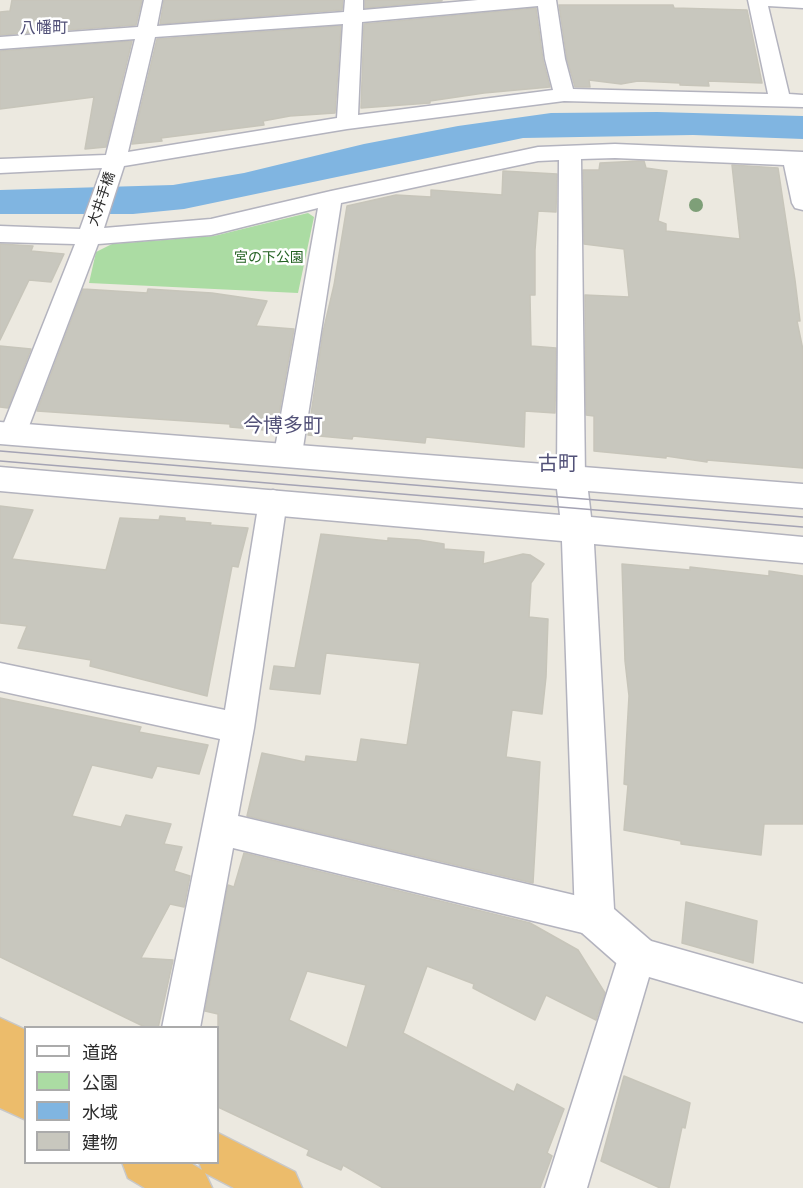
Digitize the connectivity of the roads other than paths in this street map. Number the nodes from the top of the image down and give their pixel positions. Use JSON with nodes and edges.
{"nodes":[{"id":1,"x":153,"y":0,"type":"edge"},
{"id":2,"x":540,"y":0,"type":"edge"},
{"id":3,"x":547,"y":0,"type":"edge"},
{"id":4,"x":757,"y":0,"type":"edge"},
{"id":5,"x":764,"y":0,"type":"edge"},
{"id":6,"x":803,"y":2,"type":"edge"},
{"id":7,"x":354,"y":8,"type":"edge"},
{"id":8,"x":147,"y":31,"type":"junction"},
{"id":9,"x":0,"y":43,"type":"edge"},
{"id":10,"x":564,"y":94,"type":"junction"},
{"id":11,"x":780,"y":100,"type":"junction"},
{"id":12,"x":803,"y":101,"type":"edge"},
{"id":13,"x":347,"y":123,"type":"junction"},
{"id":14,"x":570,"y":154,"type":"junction"},
{"id":15,"x":798,"y":158,"type":"edge"},
{"id":16,"x":115,"y":161,"type":"junction"},
{"id":17,"x":0,"y":166,"type":"edge"},
{"id":18,"x":331,"y":198,"type":"junction"},
{"id":19,"x":803,"y":203,"type":"edge"},
{"id":20,"x":0,"y":234,"type":"edge"},
{"id":21,"x":89,"y":237,"type":"junction"},
{"id":22,"x":4,"y":441,"type":"edge"},
{"id":23,"x":288,"y":454,"type":"junction"},
{"id":24,"x":571,"y":478,"type":"junction"},
{"id":25,"x":0,"y":479,"type":"edge"},
{"id":26,"x":803,"y":496,"type":"edge"},
{"id":27,"x":273,"y":501,"type":"junction"},
{"id":28,"x":577,"y":529,"type":"junction"},
{"id":29,"x":803,"y":550,"type":"edge"},
{"id":30,"x":0,"y":677,"type":"edge"},
{"id":31,"x":238,"y":728,"type":"junction"},
{"id":32,"x":219,"y":828,"type":"junction"},
{"id":33,"x":595,"y":918,"type":"junction"},
{"id":34,"x":637,"y":955,"type":"junction"},
{"id":35,"x":803,"y":1003,"type":"edge"},
{"id":36,"x":182,"y":1026,"type":"edge"},
{"id":37,"x":0,"y":1039,"type":"edge"},
{"id":38,"x":24,"y":1052,"type":"edge"},
{"id":39,"x":0,"y":1084,"type":"edge"},
{"id":40,"x":24,"y":1097,"type":"edge"},
{"id":41,"x":219,"y":1156,"type":"edge"},
{"id":42,"x":147,"y":1164,"type":"edge"},
{"id":43,"x":189,"y":1188,"type":"edge"},
{"id":44,"x":279,"y":1188,"type":"edge"},
{"id":45,"x":566,"y":1188,"type":"edge"}],
"edges":[{"from":1,"to":8,"type":"street","name":"大井手橋"},
{"from":2,"to":7,"type":"street"},
{"from":3,"to":10,"type":"street"},
{"from":4,"to":11,"type":"street"},
{"from":5,"to":6,"type":"street"},
{"from":7,"to":8,"type":"street"},
{"from":7,"to":13,"type":"street"},
{"from":8,"to":9,"type":"street"},
{"from":8,"to":16,"type":"street","name":"大井手橋"},
{"from":10,"to":11,"type":"street"},
{"from":10,"to":13,"type":"street"},
{"from":11,"to":12,"type":"street"},
{"from":13,"to":16,"type":"street"},
{"from":14,"to":15,"type":"street"},
{"from":14,"to":18,"type":"street"},
{"from":14,"to":24,"type":"street"},
{"from":15,"to":19,"type":"street"},
{"from":16,"to":17,"type":"street"},
{"from":16,"to":21,"type":"street","name":"大井手橋"},
{"from":18,"to":21,"type":"street"},
{"from":18,"to":23,"type":"street"},
{"from":20,"to":21,"type":"street"},
{"from":21,"to":22,"type":"street","name":"大井手橋"},
{"from":22,"to":23,"type":"street"},
{"from":23,"to":24,"type":"street"},
{"from":23,"to":27,"type":"street"},
{"from":24,"to":26,"type":"street"},
{"from":24,"to":28,"type":"street"},
{"from":25,"to":27,"type":"street"},
{"from":27,"to":28,"type":"street"},
{"from":27,"to":31,"type":"street"},
{"from":28,"to":29,"type":"street"},
{"from":28,"to":33,"type":"street"},
{"from":30,"to":31,"type":"street"},
{"from":31,"to":32,"type":"street"},
{"from":32,"to":33,"type":"street"},
{"from":32,"to":36,"type":"street"},
{"from":33,"to":34,"type":"street"},
{"from":34,"to":35,"type":"street"},
{"from":34,"to":45,"type":"street"},
{"from":37,"to":38,"type":"highway"},
{"from":39,"to":40,"type":"highway"},
{"from":41,"to":44,"type":"highway"},
{"from":42,"to":43,"type":"highway"}]}
